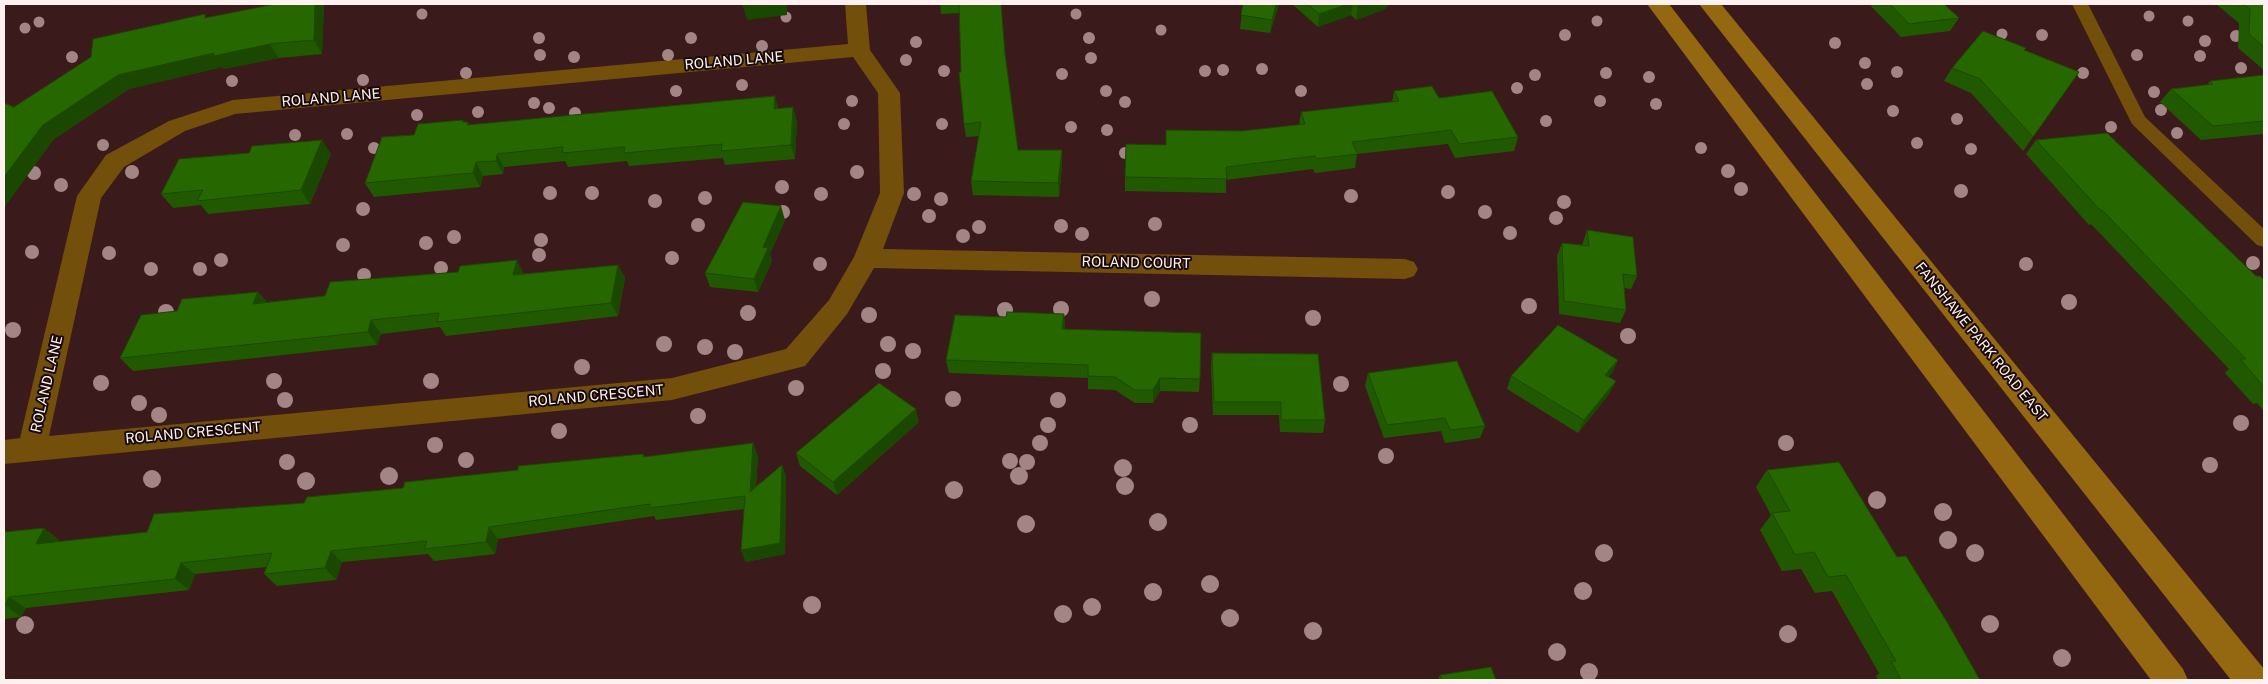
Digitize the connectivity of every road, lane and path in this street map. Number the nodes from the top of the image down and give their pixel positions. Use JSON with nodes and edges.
{"nodes":[{"id":1,"x":855,"y":4,"type":"edge"},
{"id":2,"x":1658,"y":4,"type":"edge"},
{"id":3,"x":1710,"y":4,"type":"edge"},
{"id":4,"x":2080,"y":4,"type":"edge"},
{"id":5,"x":859,"y":50,"type":"junction"},
{"id":6,"x":2264,"y":240,"type":"edge"},
{"id":7,"x":867,"y":258,"type":"junction"},
{"id":8,"x":1405,"y":268,"type":"dead end"},
{"id":9,"x":32,"y":448,"type":"junction"},
{"id":10,"x":4,"y":452,"type":"edge"},
{"id":11,"x":2170,"y":680,"type":"edge"},
{"id":12,"x":2252,"y":680,"type":"edge"}],
"edges":[{"from":1,"to":5,"type":"street","name":"ROLAND CRESCENT"},
{"from":2,"to":11,"type":"main road"},
{"from":3,"to":12,"type":"main road","name":"FANSHAWE PARK ROAD EAST"},
{"from":4,"to":6,"type":"lane"},
{"from":5,"to":7,"type":"street","name":"ROLAND CRESCENT"},
{"from":5,"to":9,"type":"street","name":"ROLAND LANE"},
{"from":7,"to":8,"type":"street","name":"ROLAND COURT"},
{"from":7,"to":9,"type":"street","name":"ROLAND CRESCENT"},
{"from":9,"to":10,"type":"street","name":"ROLAND CRESCENT"}]}
